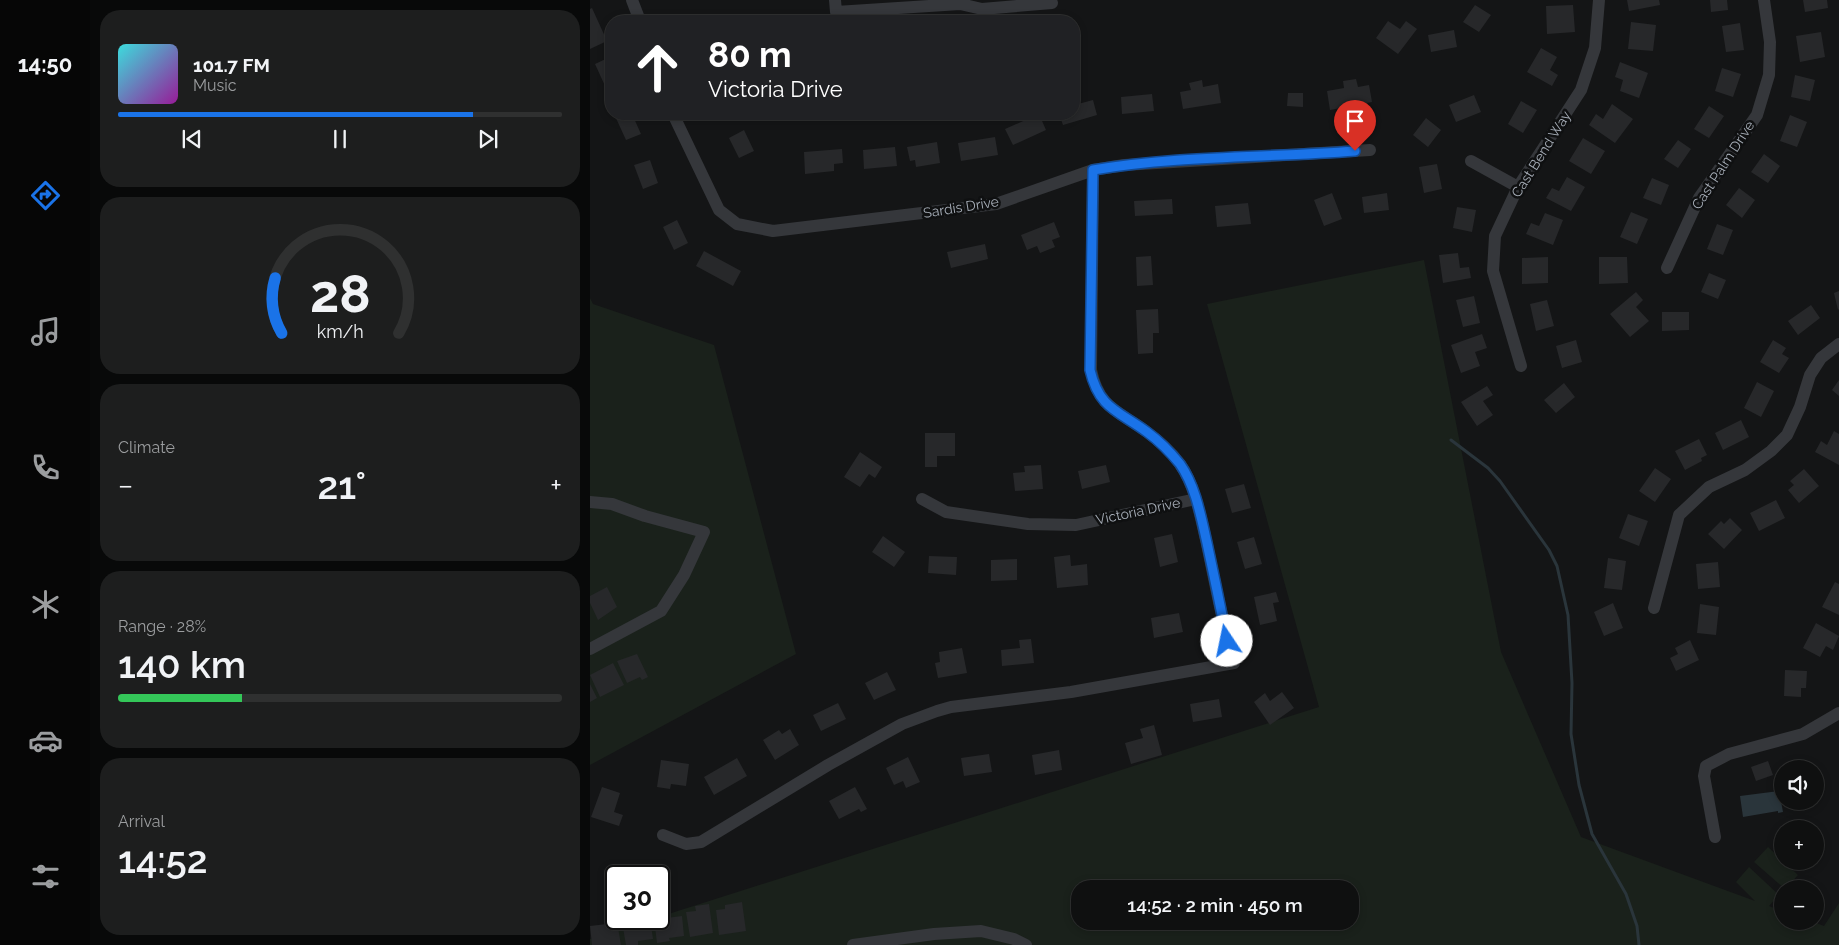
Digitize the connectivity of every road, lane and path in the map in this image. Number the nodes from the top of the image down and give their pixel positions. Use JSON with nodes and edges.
{"nodes":[{"id":1,"x":632,"y":0,"type":"edge"},
{"id":2,"x":835,"y":0,"type":"edge"},
{"id":3,"x":1599,"y":0,"type":"edge"},
{"id":4,"x":1764,"y":0,"type":"edge"},
{"id":5,"x":959,"y":2,"type":"edge"},
{"id":6,"x":1052,"y":3,"type":"dead end"},
{"id":7,"x":638,"y":15,"type":"edge"},
{"id":8,"x":677,"y":120,"type":"edge"},
{"id":9,"x":1370,"y":150,"type":"dead end"},
{"id":10,"x":1471,"y":161,"type":"dead end"},
{"id":11,"x":1093,"y":170,"type":"junction"},
{"id":12,"x":1518,"y":187,"type":"junction"},
{"id":13,"x":1667,"y":268,"type":"dead end"},
{"id":14,"x":1839,"y":344,"type":"edge"},
{"id":15,"x":1521,"y":366,"type":"dead end"},
{"id":16,"x":922,"y":499,"type":"dead end"},
{"id":17,"x":1196,"y":499,"type":"junction"},
{"id":18,"x":590,"y":502,"type":"edge"},
{"id":19,"x":1654,"y":608,"type":"dead end"},
{"id":20,"x":590,"y":648,"type":"edge"},
{"id":21,"x":1839,"y":713,"type":"edge"},
{"id":22,"x":663,"y":835,"type":"dead end"},
{"id":23,"x":1715,"y":837,"type":"dead end"},
{"id":24,"x":853,"y":945,"type":"edge"},
{"id":25,"x":1026,"y":945,"type":"edge"}],
"edges":[{"from":1,"to":7,"type":"street"},
{"from":2,"to":5,"type":"street"},
{"from":3,"to":12,"type":"street","name":"Cast Bend Way"},
{"from":4,"to":13,"type":"street","name":"Cast Palm Drive"},
{"from":5,"to":6,"type":"street"},
{"from":8,"to":11,"type":"street","name":"Sardis Drive"},
{"from":9,"to":11,"type":"street","name":"Sardis Drive"},
{"from":10,"to":12,"type":"street"},
{"from":11,"to":17,"type":"street","name":"Victoria Drive"},
{"from":12,"to":15,"type":"street","name":"Cast Bend Way"},
{"from":14,"to":19,"type":"street"},
{"from":16,"to":17,"type":"street","name":"Victoria Drive"},
{"from":17,"to":22,"type":"street"},
{"from":18,"to":20,"type":"street"},
{"from":21,"to":23,"type":"street"},
{"from":24,"to":25,"type":"street"}]}
